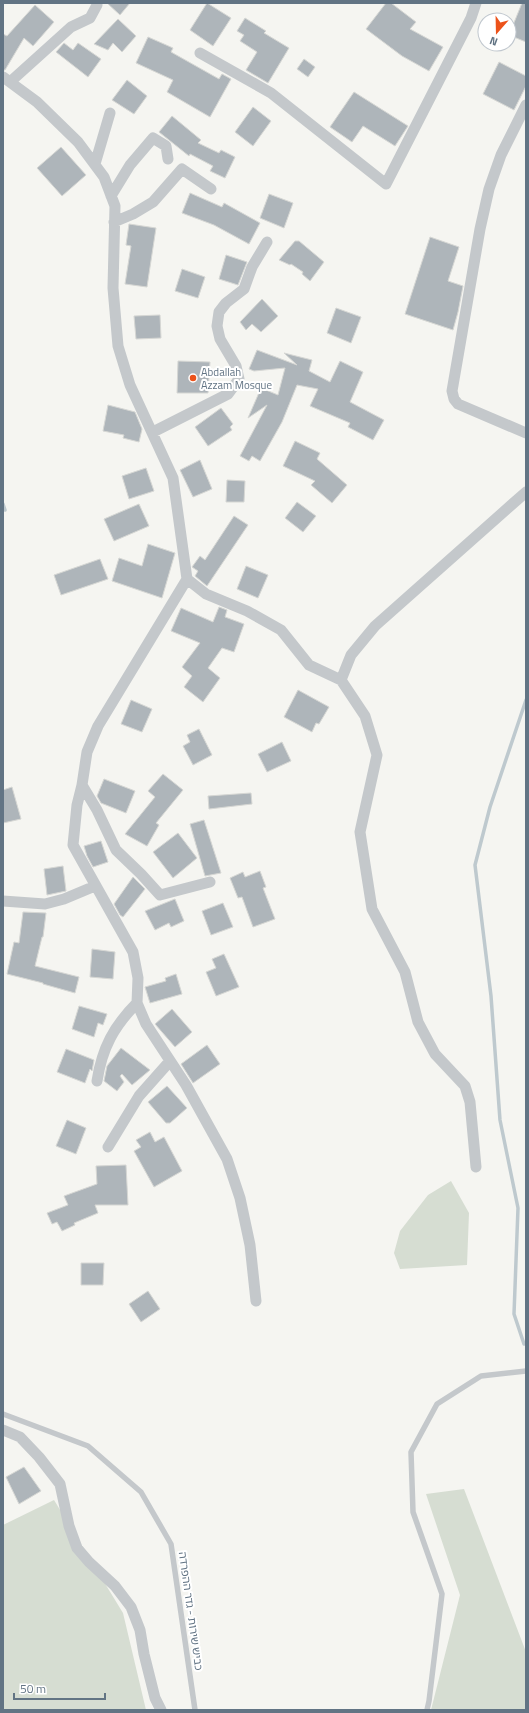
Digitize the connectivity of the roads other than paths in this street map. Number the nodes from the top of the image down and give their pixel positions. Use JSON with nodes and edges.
{"nodes":[{"id":1,"x":476,"y":3,"type":"edge"},
{"id":2,"x":97,"y":5,"type":"dead end"},
{"id":3,"x":200,"y":53,"type":"dead end"},
{"id":4,"x":6,"y":79,"type":"edge"},
{"id":5,"x":526,"y":105,"type":"edge"},
{"id":6,"x":110,"y":113,"type":"dead end"},
{"id":7,"x":168,"y":160,"type":"dead end"},
{"id":8,"x":95,"y":164,"type":"junction"},
{"id":9,"x":211,"y":189,"type":"dead end"},
{"id":10,"x":111,"y":196,"type":"junction"},
{"id":11,"x":114,"y":222,"type":"junction"},
{"id":12,"x":267,"y":242,"type":"dead end"},
{"id":13,"x":153,"y":432,"type":"junction"},
{"id":14,"x":526,"y":433,"type":"edge"},
{"id":15,"x":526,"y":492,"type":"edge"},
{"id":16,"x":187,"y":580,"type":"junction"},
{"id":17,"x":341,"y":680,"type":"junction"},
{"id":18,"x":82,"y":785,"type":"junction"},
{"id":19,"x":210,"y":882,"type":"dead end"},
{"id":20,"x":95,"y":886,"type":"junction"},
{"id":21,"x":3,"y":901,"type":"edge"},
{"id":22,"x":138,"y":1003,"type":"junction"},
{"id":23,"x":170,"y":1061,"type":"junction"},
{"id":24,"x":97,"y":1081,"type":"dead end"},
{"id":25,"x":108,"y":1147,"type":"dead end"},
{"id":26,"x":476,"y":1167,"type":"dead end"},
{"id":27,"x":256,"y":1301,"type":"dead end"},
{"id":28,"x":526,"y":1371,"type":"edge"},
{"id":29,"x":3,"y":1414,"type":"edge"},
{"id":30,"x":3,"y":1430,"type":"edge"},
{"id":31,"x":161,"y":1710,"type":"edge"},
{"id":32,"x":195,"y":1710,"type":"edge"},
{"id":33,"x":427,"y":1710,"type":"edge"}],
"edges":[{"from":1,"to":3,"type":"street"},
{"from":2,"to":4,"type":"street"},
{"from":4,"to":8,"type":"street"},
{"from":5,"to":14,"type":"street"},
{"from":6,"to":8,"type":"street"},
{"from":7,"to":10,"type":"street"},
{"from":8,"to":10,"type":"street"},
{"from":9,"to":11,"type":"street"},
{"from":10,"to":11,"type":"street"},
{"from":11,"to":13,"type":"street"},
{"from":12,"to":13,"type":"street"},
{"from":13,"to":16,"type":"street"},
{"from":15,"to":17,"type":"street"},
{"from":16,"to":17,"type":"street"},
{"from":16,"to":18,"type":"street"},
{"from":17,"to":26,"type":"street"},
{"from":18,"to":19,"type":"street"},
{"from":18,"to":20,"type":"street"},
{"from":20,"to":21,"type":"street"},
{"from":20,"to":22,"type":"street"},
{"from":22,"to":23,"type":"street"},
{"from":22,"to":24,"type":"street"},
{"from":23,"to":25,"type":"street"},
{"from":23,"to":27,"type":"street"},
{"from":28,"to":33,"type":"lane"},
{"from":29,"to":32,"type":"lane","name":"כביש שירות - גדר ההפרדה"},
{"from":30,"to":31,"type":"street"}]}
